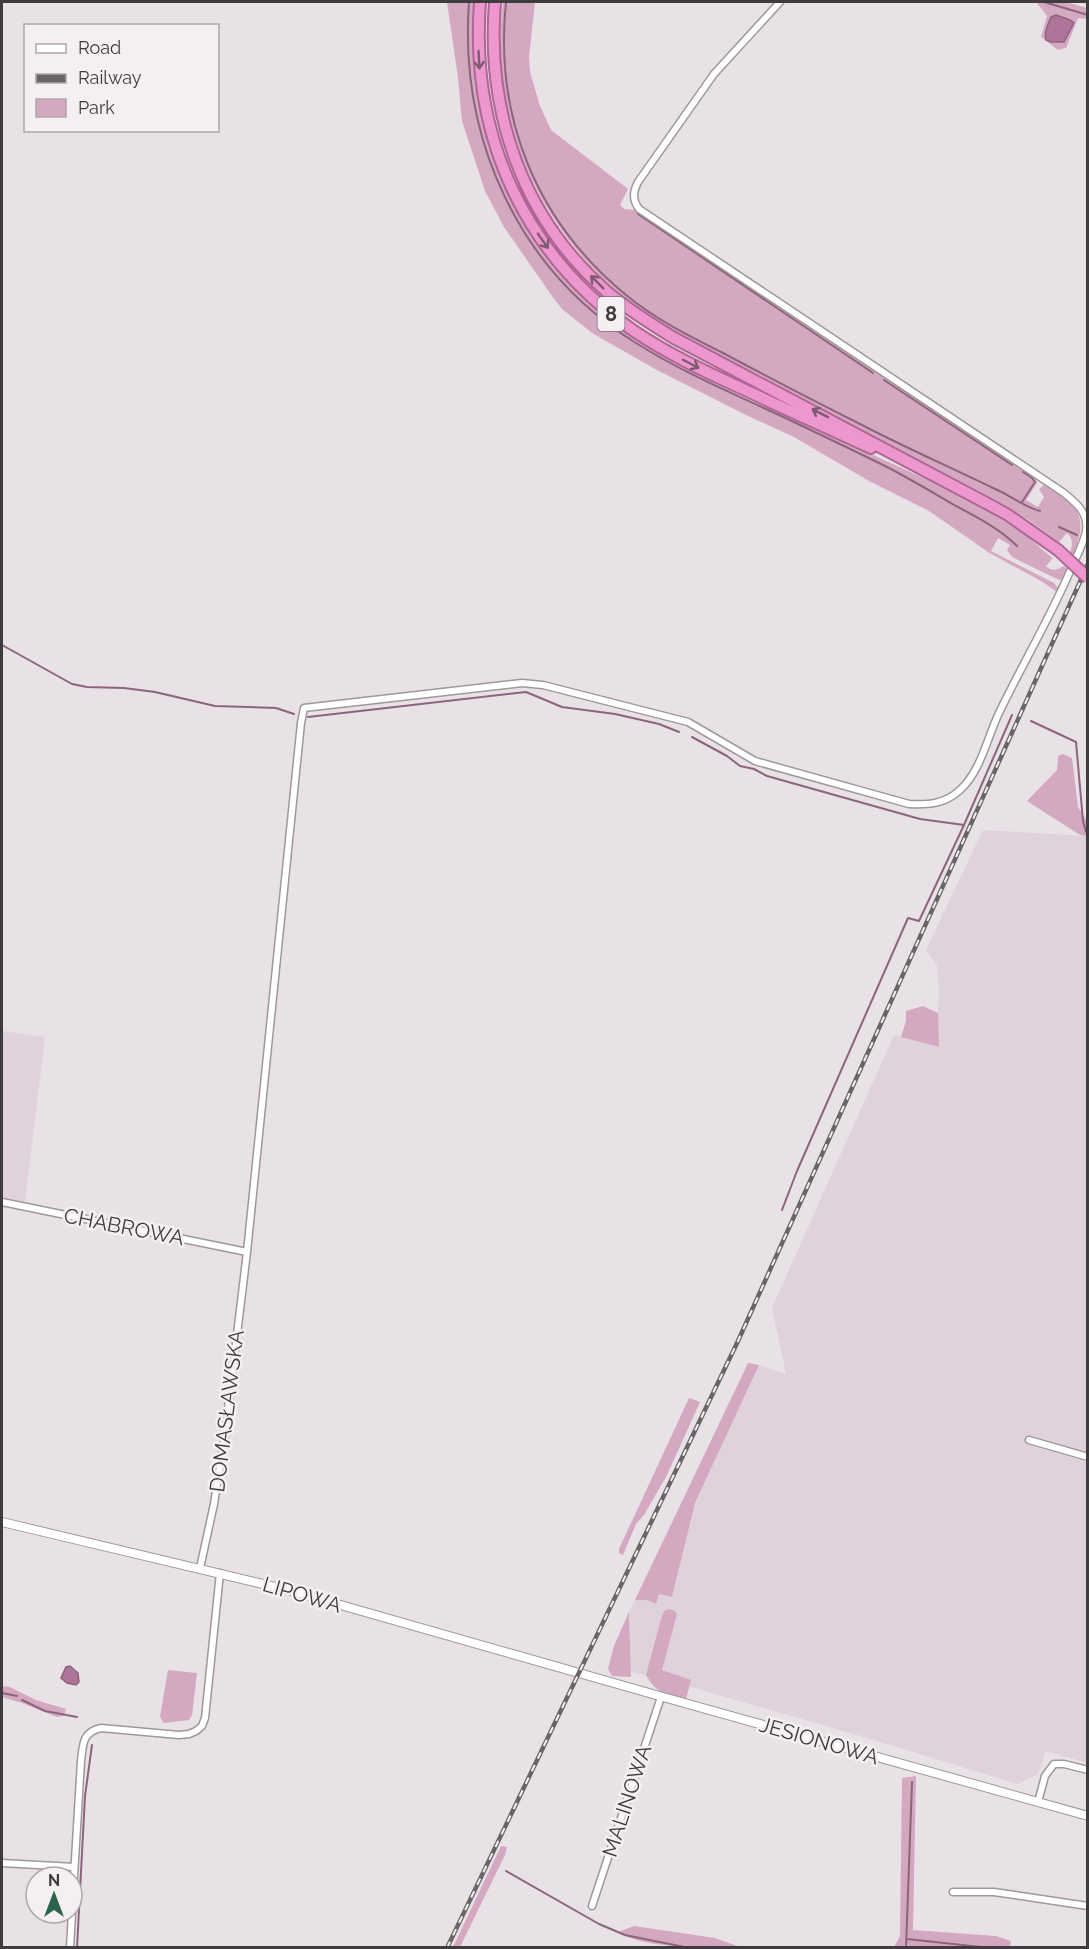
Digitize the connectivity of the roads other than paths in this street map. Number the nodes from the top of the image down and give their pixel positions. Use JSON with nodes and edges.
{"nodes":[{"id":1,"x":480,"y":2,"type":"edge"},
{"id":2,"x":495,"y":2,"type":"edge"},
{"id":3,"x":780,"y":2,"type":"edge"},
{"id":4,"x":926,"y":472,"type":"junction"},
{"id":5,"x":1088,"y":578,"type":"edge"},
{"id":6,"x":2,"y":1202,"type":"edge"},
{"id":7,"x":247,"y":1252,"type":"junction"},
{"id":8,"x":1029,"y":1440,"type":"dead end"},
{"id":9,"x":1088,"y":1457,"type":"edge"},
{"id":10,"x":2,"y":1522,"type":"edge"},
{"id":11,"x":200,"y":1569,"type":"junction"},
{"id":12,"x":220,"y":1573,"type":"junction"},
{"id":13,"x":600,"y":1680,"type":"joint"},
{"id":14,"x":661,"y":1697,"type":"junction"},
{"id":15,"x":1088,"y":1770,"type":"edge"},
{"id":16,"x":1038,"y":1802,"type":"junction"},
{"id":17,"x":1088,"y":1815,"type":"edge"},
{"id":18,"x":2,"y":1863,"type":"edge"},
{"id":19,"x":38,"y":1865,"type":"edge"},
{"id":20,"x":74,"y":1865,"type":"edge"},
{"id":21,"x":953,"y":1892,"type":"dead end"},
{"id":22,"x":592,"y":1906,"type":"dead end"},
{"id":23,"x":1088,"y":1906,"type":"edge"},
{"id":24,"x":71,"y":1925,"type":"edge"},
{"id":25,"x":70,"y":1947,"type":"edge"}],
"edges":[{"from":1,"to":4,"type":"highway","number":"8","one_way":true},
{"from":4,"to":2,"type":"highway","number":"8","one_way":true},
{"from":3,"to":7,"type":"street","name":"DOMASŁAWSKA"},
{"from":4,"to":5,"type":"highway","number":"8","bridge":true},
{"from":6,"to":7,"type":"street","name":"CHABROWA"},
{"from":7,"to":11,"type":"street","name":"DOMASŁAWSKA"},
{"from":8,"to":9,"type":"street"},
{"from":10,"to":11,"type":"street","name":"LIPOWA"},
{"from":11,"to":12,"type":"street","name":"LIPOWA"},
{"from":12,"to":13,"type":"street","name":"LIPOWA"},
{"from":12,"to":20,"type":"street"},
{"from":13,"to":14,"type":"street","name":"JESIONOWA"},
{"from":14,"to":16,"type":"street","name":"JESIONOWA"},
{"from":14,"to":22,"type":"street","name":"MALINOWA"},
{"from":15,"to":16,"type":"street"},
{"from":16,"to":17,"type":"street","name":"JESIONOWA"},
{"from":18,"to":19,"type":"street"},
{"from":21,"to":23,"type":"street"},
{"from":24,"to":25,"type":"street"}]}
